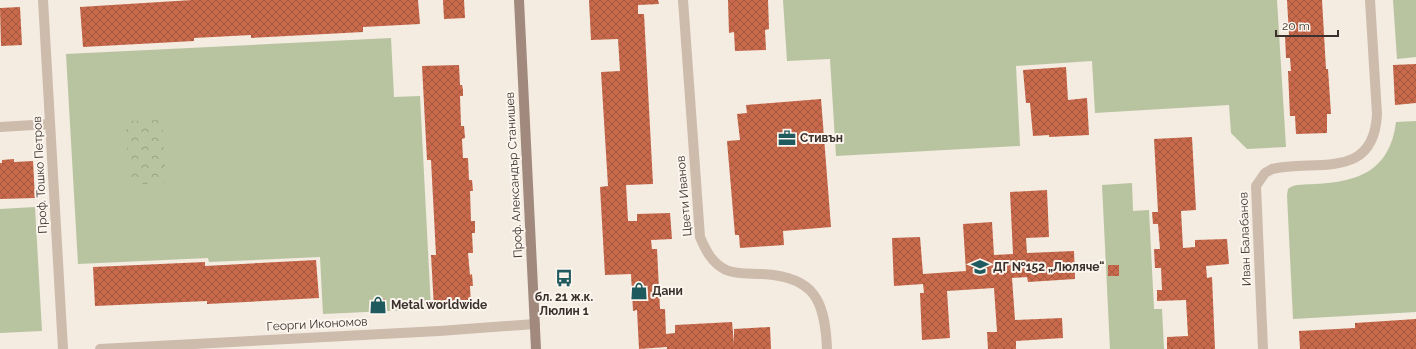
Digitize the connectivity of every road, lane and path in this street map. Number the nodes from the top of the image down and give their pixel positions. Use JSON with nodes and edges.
{"nodes":[{"id":1,"x":43,"y":0,"type":"edge"},
{"id":2,"x":519,"y":0,"type":"edge"},
{"id":3,"x":683,"y":0,"type":"edge"},
{"id":4,"x":1370,"y":0,"type":"edge"},
{"id":5,"x":50,"y":124,"type":"junction"},
{"id":6,"x":0,"y":127,"type":"edge"},
{"id":7,"x":535,"y":324,"type":"junction"},
{"id":8,"x":178,"y":347,"type":"edge"},
{"id":9,"x":63,"y":349,"type":"edge"},
{"id":10,"x":100,"y":349,"type":"edge"},
{"id":11,"x":536,"y":349,"type":"edge"},
{"id":12,"x":827,"y":349,"type":"edge"},
{"id":13,"x":1263,"y":349,"type":"edge"}],
"edges":[{"from":1,"to":5,"type":"street","name":"Проф. Тошко Петров"},
{"from":2,"to":7,"type":"street","name":"Проф. Александър Станишев"},
{"from":3,"to":12,"type":"street","name":"Цвети Иванов"},
{"from":4,"to":13,"type":"street","name":"Иван Балабанов"},
{"from":5,"to":6,"type":"street"},
{"from":5,"to":9,"type":"street","name":"Проф. Тошко Петров"},
{"from":7,"to":8,"type":"street","name":"Георги Икономов"},
{"from":7,"to":11,"type":"street","name":"Проф. Александър Станишев"},
{"from":8,"to":10,"type":"street","name":"Георги Икономов"}]}
